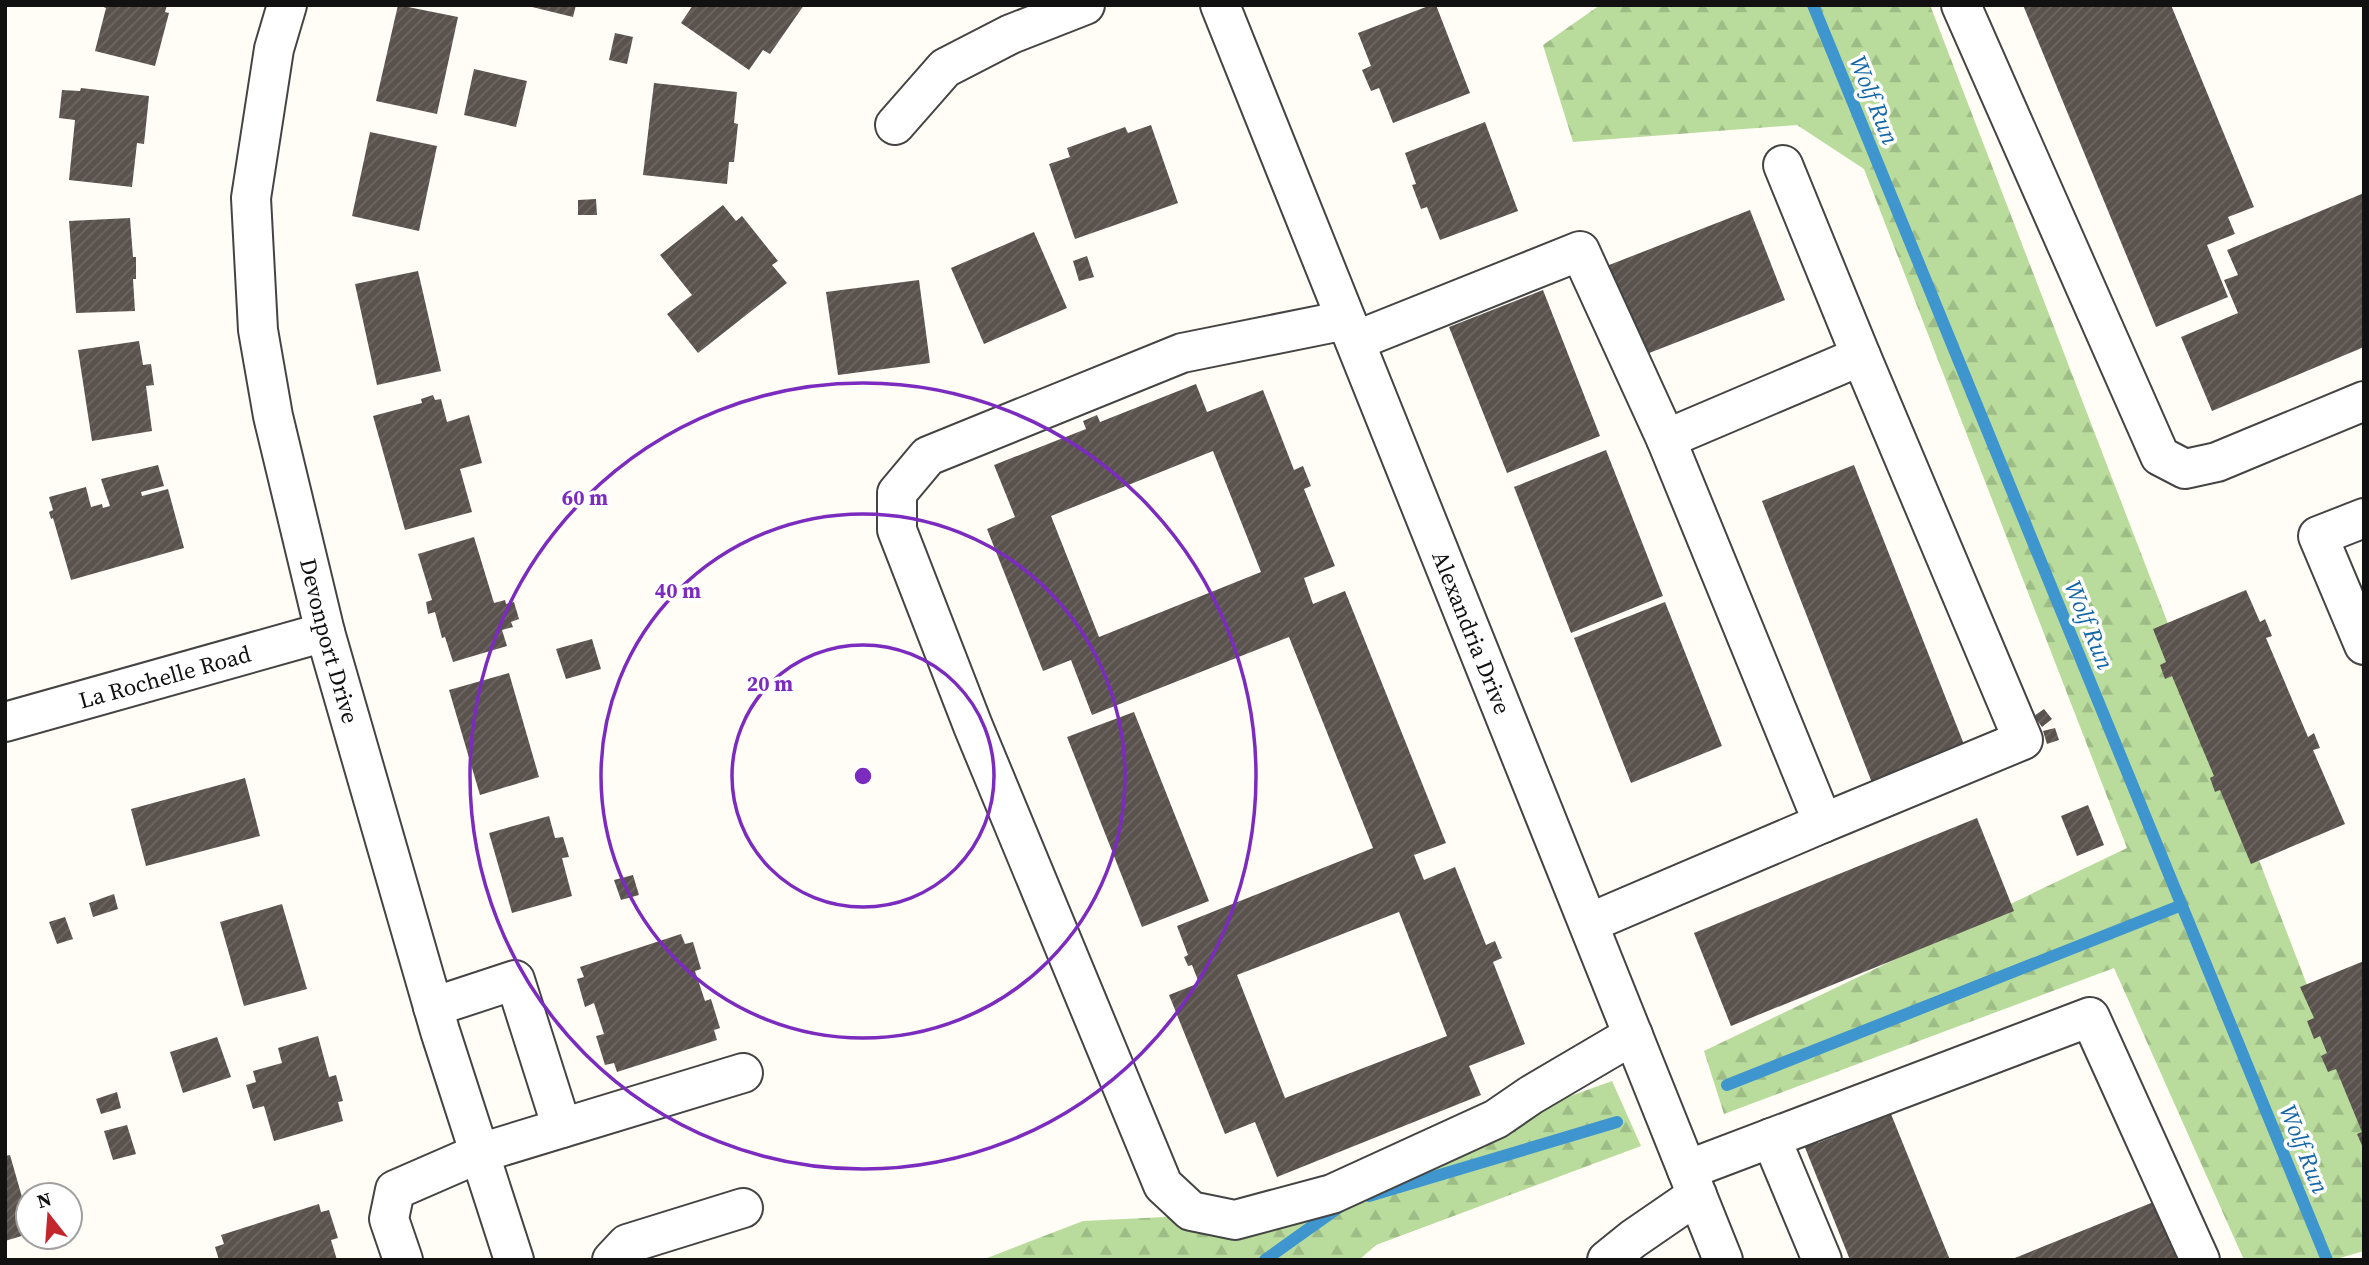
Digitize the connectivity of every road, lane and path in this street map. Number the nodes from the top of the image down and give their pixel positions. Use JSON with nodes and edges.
{"nodes":[{"id":1,"x":287,"y":5,"type":"edge"},
{"id":2,"x":1085,"y":5,"type":"edge"},
{"id":3,"x":1220,"y":5,"type":"edge"},
{"id":4,"x":1961,"y":5,"type":"edge"},
{"id":5,"x":895,"y":125,"type":"dead end"},
{"id":6,"x":1783,"y":165,"type":"dead end"},
{"id":7,"x":1351,"y":330,"type":"junction"},
{"id":8,"x":1861,"y":356,"type":"junction"},
{"id":9,"x":2364,"y":401,"type":"edge"},
{"id":10,"x":1666,"y":439,"type":"junction"},
{"id":11,"x":2364,"y":517,"type":"edge"},
{"id":12,"x":326,"y":632,"type":"junction"},
{"id":13,"x":2364,"y":645,"type":"edge"},
{"id":14,"x":5,"y":722,"type":"edge"},
{"id":15,"x":1823,"y":823,"type":"junction"},
{"id":16,"x":1588,"y":923,"type":"junction"},
{"id":17,"x":433,"y":1007,"type":"junction"},
{"id":18,"x":1633,"y":1035,"type":"junction"},
{"id":19,"x":743,"y":1073,"type":"dead end"},
{"id":20,"x":562,"y":1128,"type":"junction"},
{"id":21,"x":1771,"y":1138,"type":"junction"},
{"id":22,"x":480,"y":1153,"type":"junction"},
{"id":23,"x":1692,"y":1182,"type":"junction"},
{"id":24,"x":743,"y":1208,"type":"dead end"},
{"id":25,"x":403,"y":1260,"type":"edge"},
{"id":26,"x":514,"y":1260,"type":"edge"},
{"id":27,"x":612,"y":1260,"type":"edge"},
{"id":28,"x":1606,"y":1260,"type":"edge"},
{"id":29,"x":1723,"y":1260,"type":"edge"},
{"id":30,"x":1822,"y":1260,"type":"edge"},
{"id":31,"x":2200,"y":1260,"type":"edge"}],
"edges":[{"from":1,"to":12,"type":"street","name":"Devonport Drive"},
{"from":2,"to":5,"type":"street"},
{"from":3,"to":7,"type":"street","name":"Alexandria Drive"},
{"from":4,"to":9,"type":"street"},
{"from":6,"to":8,"type":"street"},
{"from":7,"to":10,"type":"street"},
{"from":7,"to":16,"type":"street","name":"Alexandria Drive"},
{"from":7,"to":18,"type":"street"},
{"from":8,"to":10,"type":"street"},
{"from":8,"to":15,"type":"street"},
{"from":10,"to":15,"type":"street"},
{"from":11,"to":13,"type":"street"},
{"from":12,"to":14,"type":"street","name":"La Rochelle Road"},
{"from":12,"to":17,"type":"street","name":"Devonport Drive"},
{"from":15,"to":16,"type":"street"},
{"from":16,"to":18,"type":"street","name":"Alexandria Drive"},
{"from":17,"to":20,"type":"street"},
{"from":17,"to":22,"type":"street","name":"Devonport Drive"},
{"from":18,"to":23,"type":"street","name":"Alexandria Drive"},
{"from":19,"to":20,"type":"street"},
{"from":20,"to":22,"type":"street"},
{"from":21,"to":23,"type":"street"},
{"from":21,"to":30,"type":"street"},
{"from":21,"to":31,"type":"street"},
{"from":22,"to":25,"type":"street"},
{"from":22,"to":26,"type":"street","name":"Devonport Drive"},
{"from":23,"to":28,"type":"street"},
{"from":23,"to":29,"type":"street","name":"Alexandria Drive"},
{"from":24,"to":27,"type":"street"}]}
